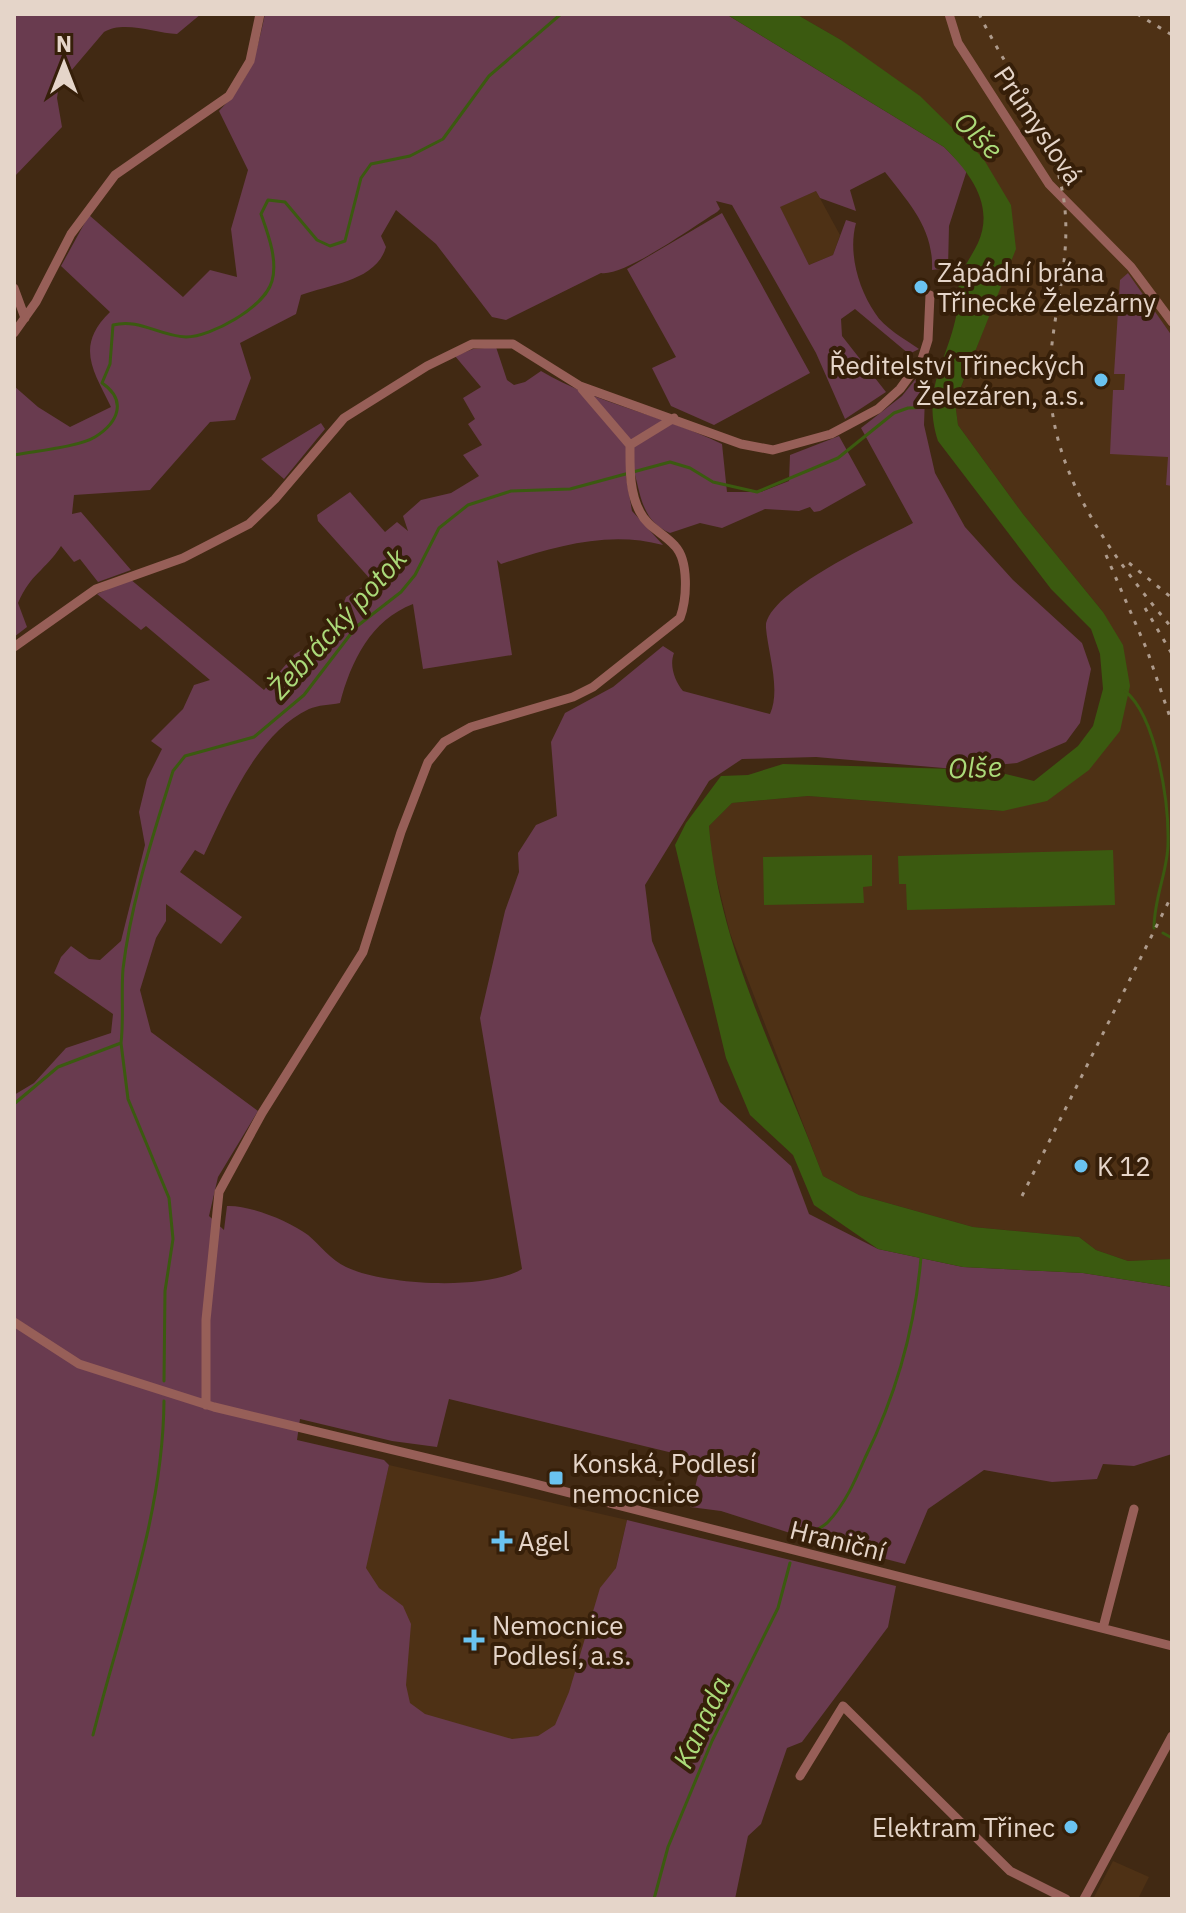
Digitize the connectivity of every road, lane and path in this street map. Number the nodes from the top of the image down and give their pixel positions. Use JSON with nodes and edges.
{"nodes":[{"id":1,"x":260,"y":14,"type":"edge"},
{"id":2,"x":949,"y":14,"type":"edge"},
{"id":3,"x":14,"y":288,"type":"edge"},
{"id":4,"x":930,"y":295,"type":"dead end"},
{"id":5,"x":25,"y":318,"type":"junction"},
{"id":6,"x":1172,"y":322,"type":"edge"},
{"id":7,"x":14,"y":333,"type":"edge"},
{"id":8,"x":580,"y":386,"type":"junction"},
{"id":9,"x":674,"y":418,"type":"junction"},
{"id":10,"x":630,"y":445,"type":"junction"},
{"id":11,"x":14,"y":647,"type":"edge"},
{"id":12,"x":14,"y":1322,"type":"edge"},
{"id":13,"x":210,"y":1406,"type":"junction"},
{"id":14,"x":1134,"y":1509,"type":"dead end"},
{"id":15,"x":1103,"y":1628,"type":"junction"},
{"id":16,"x":1172,"y":1646,"type":"edge"},
{"id":17,"x":1172,"y":1736,"type":"edge"},
{"id":18,"x":800,"y":1776,"type":"dead end"},
{"id":19,"x":1044,"y":1896,"type":"edge"},
{"id":20,"x":1066,"y":1899,"type":"edge"},
{"id":21,"x":1084,"y":1899,"type":"edge"}],
"edges":[{"from":1,"to":5,"type":"street"},
{"from":2,"to":6,"type":"street","name":"Průmyslová"},
{"from":3,"to":5,"type":"street"},
{"from":4,"to":9,"type":"street"},
{"from":5,"to":7,"type":"street"},
{"from":8,"to":9,"type":"street"},
{"from":8,"to":10,"type":"street"},
{"from":8,"to":11,"type":"street"},
{"from":9,"to":10,"type":"street"},
{"from":10,"to":13,"type":"street"},
{"from":12,"to":13,"type":"street","name":"Hraniční"},
{"from":13,"to":15,"type":"street","name":"Hraniční"},
{"from":14,"to":15,"type":"street"},
{"from":15,"to":16,"type":"street","name":"Hraniční"},
{"from":17,"to":21,"type":"street"},
{"from":18,"to":19,"type":"street"},
{"from":19,"to":20,"type":"street"}]}
